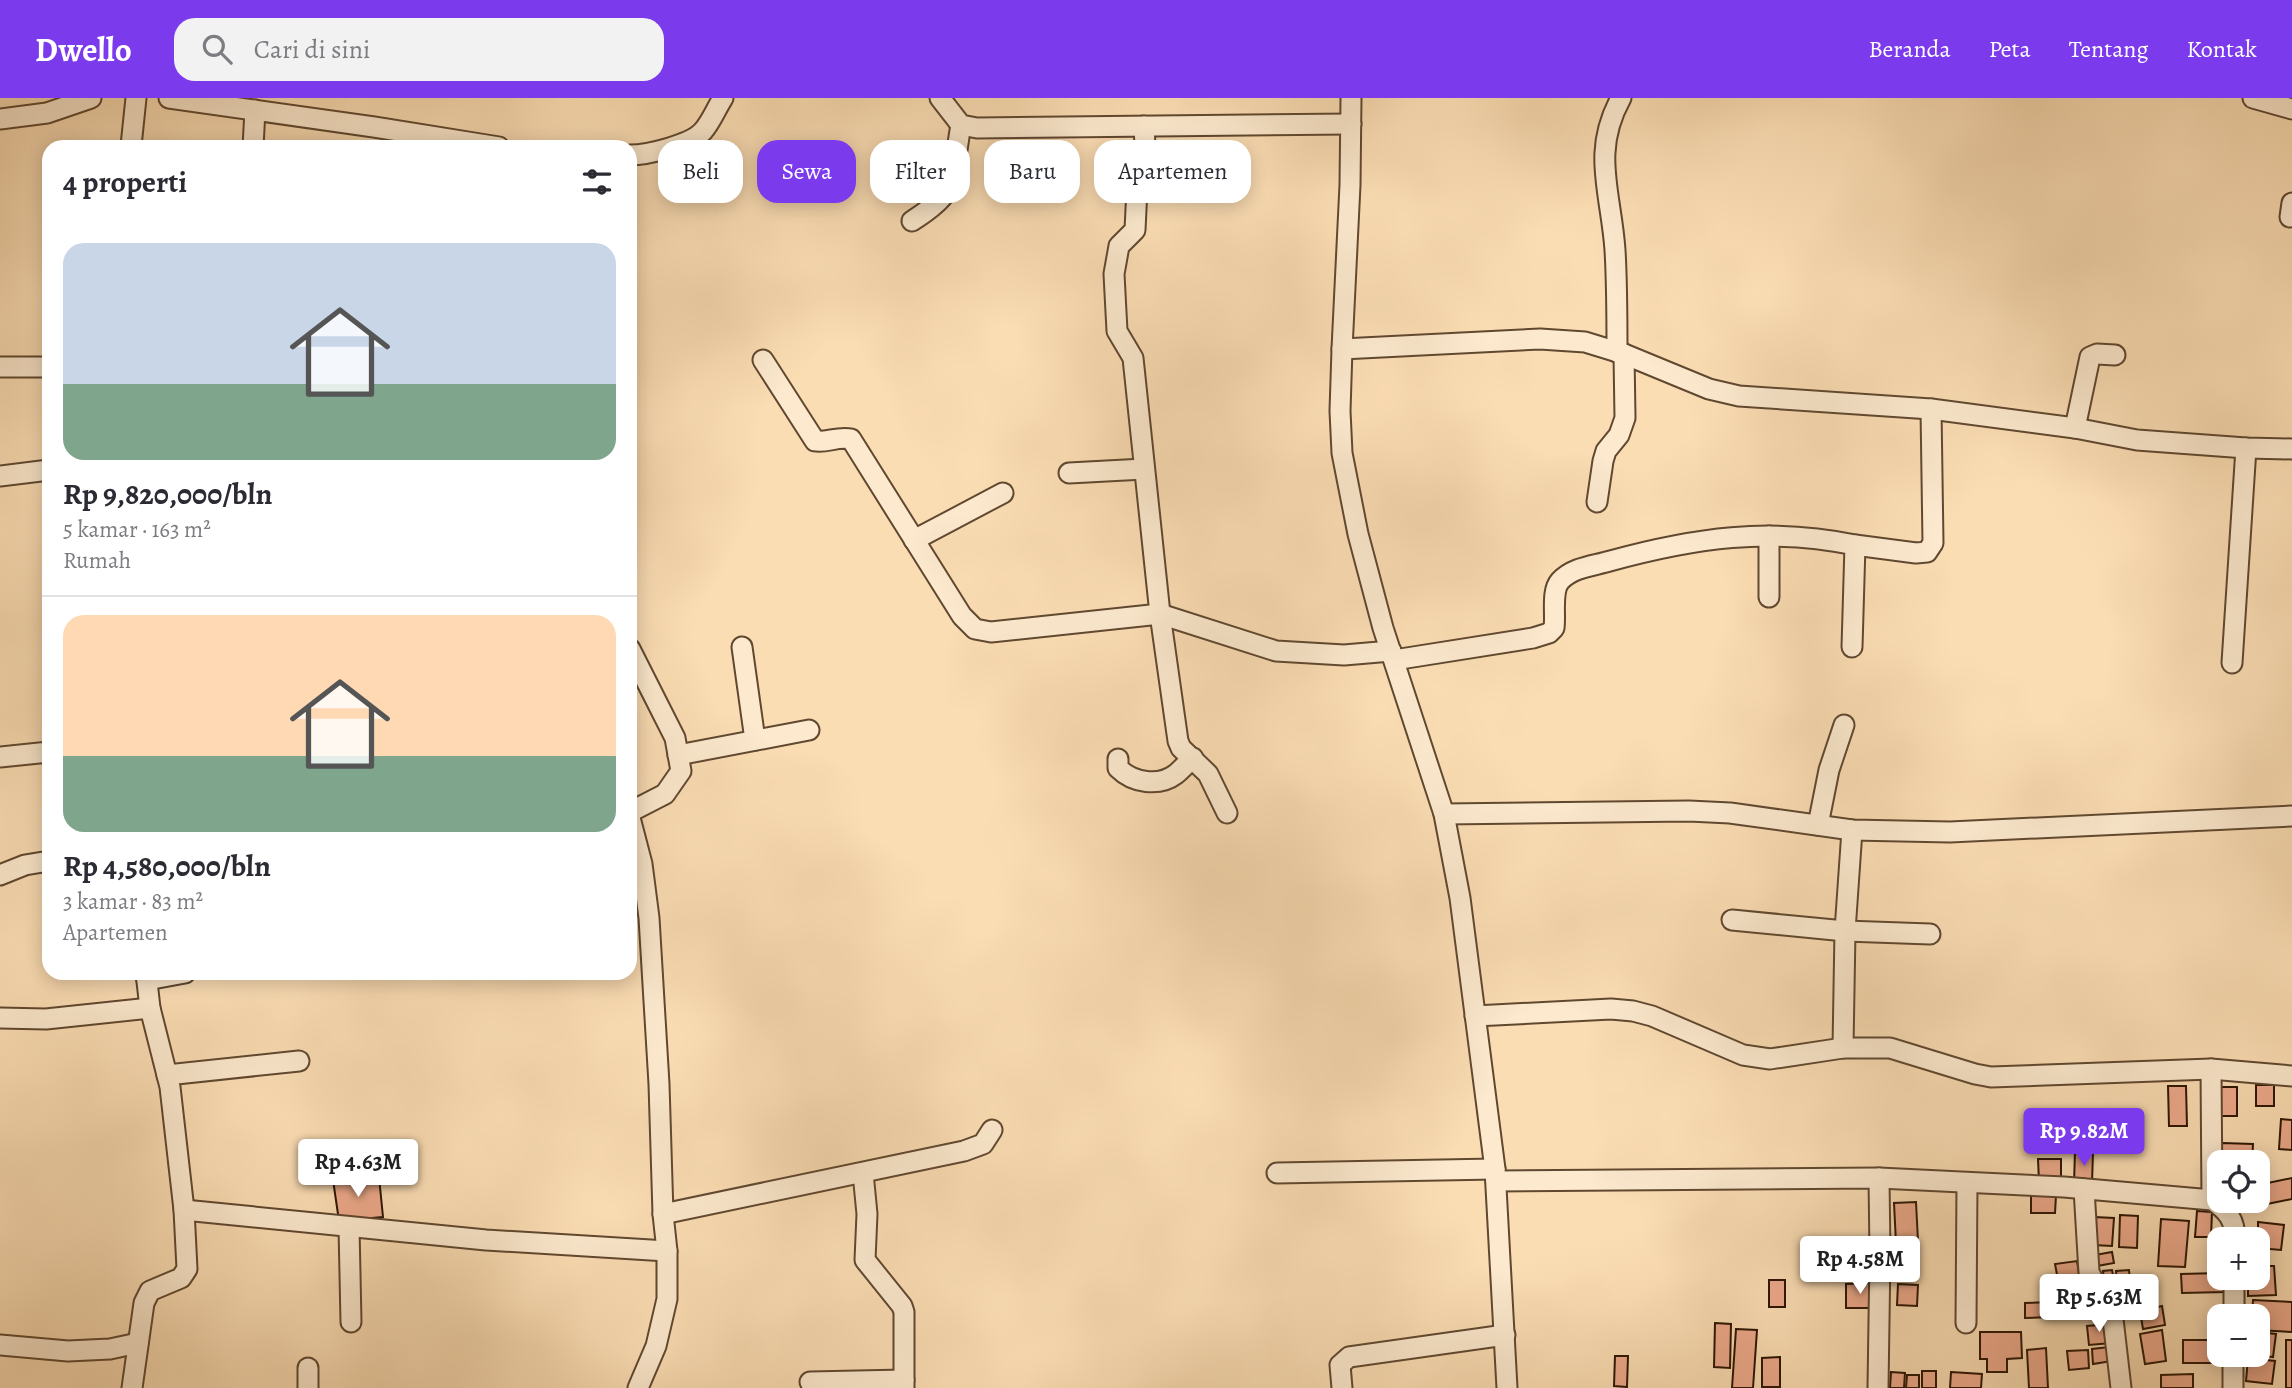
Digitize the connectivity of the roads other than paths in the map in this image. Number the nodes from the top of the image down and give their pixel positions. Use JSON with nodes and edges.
{"nodes":[{"id":1,"x":91,"y":98,"type":"edge"},
{"id":2,"x":136,"y":98,"type":"edge"},
{"id":3,"x":169,"y":98,"type":"edge"},
{"id":4,"x":723,"y":98,"type":"edge"},
{"id":5,"x":1351,"y":98,"type":"edge"},
{"id":6,"x":1621,"y":98,"type":"edge"},
{"id":7,"x":2253,"y":98,"type":"edge"},
{"id":8,"x":942,"y":100,"type":"edge"},
{"id":9,"x":2292,"y":109,"type":"edge"},
{"id":10,"x":255,"y":110,"type":"junction"},
{"id":11,"x":0,"y":119,"type":"edge"},
{"id":12,"x":1351,"y":124,"type":"junction"},
{"id":13,"x":961,"y":125,"type":"junction"},
{"id":14,"x":1144,"y":126,"type":"junction"},
{"id":15,"x":132,"y":140,"type":"edge"},
{"id":16,"x":253,"y":140,"type":"edge"},
{"id":17,"x":455,"y":140,"type":"edge"},
{"id":18,"x":637,"y":155,"type":"edge"},
{"id":19,"x":912,"y":221,"type":"dead end"},
{"id":20,"x":1342,"y":349,"type":"junction"},
{"id":21,"x":1620,"y":353,"type":"junction"},
{"id":22,"x":2115,"y":355,"type":"dead end"},
{"id":23,"x":763,"y":360,"type":"dead end"},
{"id":24,"x":42,"y":367,"type":"edge"},
{"id":25,"x":0,"y":368,"type":"edge"},
{"id":26,"x":1931,"y":409,"type":"junction"},
{"id":27,"x":2075,"y":428,"type":"junction"},
{"id":28,"x":2246,"y":448,"type":"junction"},
{"id":29,"x":2292,"y":449,"type":"edge"},
{"id":30,"x":1144,"y":469,"type":"junction"},
{"id":31,"x":42,"y":471,"type":"edge"},
{"id":32,"x":1069,"y":474,"type":"dead end"},
{"id":33,"x":0,"y":475,"type":"edge"},
{"id":34,"x":1003,"y":493,"type":"dead end"},
{"id":35,"x":1597,"y":502,"type":"dead end"},
{"id":36,"x":1769,"y":536,"type":"junction"},
{"id":37,"x":914,"y":540,"type":"junction"},
{"id":38,"x":1855,"y":545,"type":"junction"},
{"id":39,"x":1769,"y":597,"type":"dead end"},
{"id":40,"x":1160,"y":614,"type":"junction"},
{"id":41,"x":742,"y":647,"type":"dead end"},
{"id":42,"x":1852,"y":647,"type":"dead end"},
{"id":43,"x":1392,"y":656,"type":"junction"},
{"id":44,"x":637,"y":663,"type":"edge"},
{"id":45,"x":2232,"y":663,"type":"dead end"},
{"id":46,"x":1844,"y":725,"type":"dead end"},
{"id":47,"x":809,"y":730,"type":"dead end"},
{"id":48,"x":755,"y":740,"type":"junction"},
{"id":49,"x":42,"y":753,"type":"edge"},
{"id":50,"x":678,"y":755,"type":"junction"},
{"id":51,"x":0,"y":757,"type":"edge"},
{"id":52,"x":1193,"y":758,"type":"junction"},
{"id":53,"x":1118,"y":759,"type":"dead end"},
{"id":54,"x":637,"y":811,"type":"edge"},
{"id":55,"x":1227,"y":813,"type":"dead end"},
{"id":56,"x":1444,"y":814,"type":"junction"},
{"id":57,"x":2292,"y":816,"type":"edge"},
{"id":58,"x":1818,"y":825,"type":"junction"},
{"id":59,"x":1852,"y":830,"type":"junction"},
{"id":60,"x":637,"y":844,"type":"edge"},
{"id":61,"x":42,"y":862,"type":"edge"},
{"id":62,"x":0,"y":875,"type":"edge"},
{"id":63,"x":1732,"y":920,"type":"dead end"},
{"id":64,"x":1845,"y":931,"type":"junction"},
{"id":65,"x":1930,"y":934,"type":"dead end"},
{"id":66,"x":146,"y":980,"type":"edge"},
{"id":67,"x":150,"y":1008,"type":"junction"},
{"id":68,"x":1475,"y":1016,"type":"junction"},
{"id":69,"x":0,"y":1018,"type":"edge"},
{"id":70,"x":1843,"y":1048,"type":"junction"},
{"id":71,"x":299,"y":1061,"type":"dead end"},
{"id":72,"x":2211,"y":1069,"type":"junction"},
{"id":73,"x":167,"y":1075,"type":"junction"},
{"id":74,"x":2292,"y":1076,"type":"edge"},
{"id":75,"x":992,"y":1130,"type":"dead end"},
{"id":76,"x":2212,"y":1150,"type":"edge"},
{"id":77,"x":863,"y":1173,"type":"junction"},
{"id":78,"x":1277,"y":1173,"type":"dead end"},
{"id":79,"x":1496,"y":1175,"type":"junction"},
{"id":80,"x":1879,"y":1178,"type":"junction"},
{"id":81,"x":1966,"y":1184,"type":"junction"},
{"id":82,"x":2084,"y":1189,"type":"junction"},
{"id":83,"x":2207,"y":1199,"type":"edge"},
{"id":84,"x":184,"y":1210,"type":"junction"},
{"id":85,"x":663,"y":1214,"type":"junction"},
{"id":86,"x":349,"y":1227,"type":"junction"},
{"id":87,"x":667,"y":1251,"type":"junction"},
{"id":88,"x":351,"y":1322,"type":"dead end"},
{"id":89,"x":1966,"y":1323,"type":"dead end"},
{"id":90,"x":1504,"y":1335,"type":"junction"},
{"id":91,"x":138,"y":1343,"type":"junction"},
{"id":92,"x":0,"y":1345,"type":"edge"},
{"id":93,"x":2233,"y":1367,"type":"edge"},
{"id":94,"x":810,"y":1382,"type":"dead end"},
{"id":95,"x":904,"y":1384,"type":"edge"},
{"id":96,"x":132,"y":1388,"type":"edge"},
{"id":97,"x":638,"y":1388,"type":"edge"},
{"id":98,"x":1342,"y":1388,"type":"edge"},
{"id":99,"x":1507,"y":1388,"type":"edge"},
{"id":100,"x":1878,"y":1388,"type":"edge"},
{"id":101,"x":2121,"y":1388,"type":"edge"},
{"id":102,"x":2233,"y":1388,"type":"edge"}],
"edges":[{"from":1,"to":11,"type":"street"},
{"from":2,"to":15,"type":"street"},
{"from":3,"to":10,"type":"street"},
{"from":4,"to":18,"type":"street"},
{"from":5,"to":12,"type":"street"},
{"from":6,"to":21,"type":"street"},
{"from":7,"to":9,"type":"street"},
{"from":8,"to":13,"type":"street"},
{"from":10,"to":16,"type":"street"},
{"from":10,"to":17,"type":"street"},
{"from":12,"to":14,"type":"street"},
{"from":12,"to":20,"type":"street"},
{"from":13,"to":14,"type":"street"},
{"from":13,"to":19,"type":"street"},
{"from":14,"to":30,"type":"street"},
{"from":20,"to":21,"type":"street"},
{"from":20,"to":43,"type":"street"},
{"from":21,"to":26,"type":"street"},
{"from":21,"to":35,"type":"street"},
{"from":22,"to":27,"type":"street"},
{"from":23,"to":37,"type":"street"},
{"from":24,"to":25,"type":"street"},
{"from":26,"to":27,"type":"street"},
{"from":26,"to":38,"type":"street"},
{"from":27,"to":28,"type":"street"},
{"from":28,"to":29,"type":"street"},
{"from":28,"to":45,"type":"street"},
{"from":30,"to":32,"type":"street"},
{"from":30,"to":40,"type":"street"},
{"from":31,"to":33,"type":"street"},
{"from":34,"to":37,"type":"street"},
{"from":36,"to":38,"type":"street"},
{"from":36,"to":39,"type":"street"},
{"from":36,"to":43,"type":"street"},
{"from":37,"to":40,"type":"street"},
{"from":38,"to":42,"type":"street"},
{"from":40,"to":43,"type":"street"},
{"from":40,"to":52,"type":"street"},
{"from":41,"to":48,"type":"street"},
{"from":43,"to":56,"type":"street"},
{"from":44,"to":50,"type":"street"},
{"from":46,"to":58,"type":"street"},
{"from":47,"to":48,"type":"street"},
{"from":48,"to":50,"type":"street"},
{"from":49,"to":51,"type":"street"},
{"from":50,"to":54,"type":"street"},
{"from":52,"to":53,"type":"street"},
{"from":52,"to":55,"type":"street"},
{"from":56,"to":58,"type":"street"},
{"from":56,"to":68,"type":"street"},
{"from":57,"to":59,"type":"street"},
{"from":58,"to":59,"type":"street"},
{"from":59,"to":64,"type":"street"},
{"from":60,"to":85,"type":"street"},
{"from":61,"to":62,"type":"street"},
{"from":63,"to":64,"type":"street"},
{"from":64,"to":65,"type":"street"},
{"from":64,"to":70,"type":"street"},
{"from":66,"to":67,"type":"street"},
{"from":67,"to":69,"type":"street"},
{"from":67,"to":73,"type":"street"},
{"from":68,"to":70,"type":"street"},
{"from":68,"to":79,"type":"street"},
{"from":70,"to":72,"type":"street"},
{"from":71,"to":73,"type":"street"},
{"from":72,"to":74,"type":"street"},
{"from":72,"to":76,"type":"street"},
{"from":73,"to":84,"type":"street"},
{"from":75,"to":77,"type":"street"},
{"from":77,"to":85,"type":"street"},
{"from":77,"to":95,"type":"street"},
{"from":78,"to":79,"type":"street"},
{"from":79,"to":80,"type":"street"},
{"from":79,"to":90,"type":"street"},
{"from":80,"to":81,"type":"street"},
{"from":80,"to":100,"type":"street"},
{"from":81,"to":82,"type":"street"},
{"from":81,"to":89,"type":"street"},
{"from":82,"to":83,"type":"street"},
{"from":82,"to":101,"type":"street"},
{"from":84,"to":86,"type":"street"},
{"from":84,"to":91,"type":"street"},
{"from":85,"to":87,"type":"street"},
{"from":86,"to":87,"type":"street"},
{"from":86,"to":88,"type":"street"},
{"from":87,"to":97,"type":"street"},
{"from":90,"to":98,"type":"street"},
{"from":90,"to":99,"type":"street"},
{"from":91,"to":92,"type":"street"},
{"from":91,"to":96,"type":"street"},
{"from":93,"to":102,"type":"street"},
{"from":94,"to":95,"type":"street"}]}
